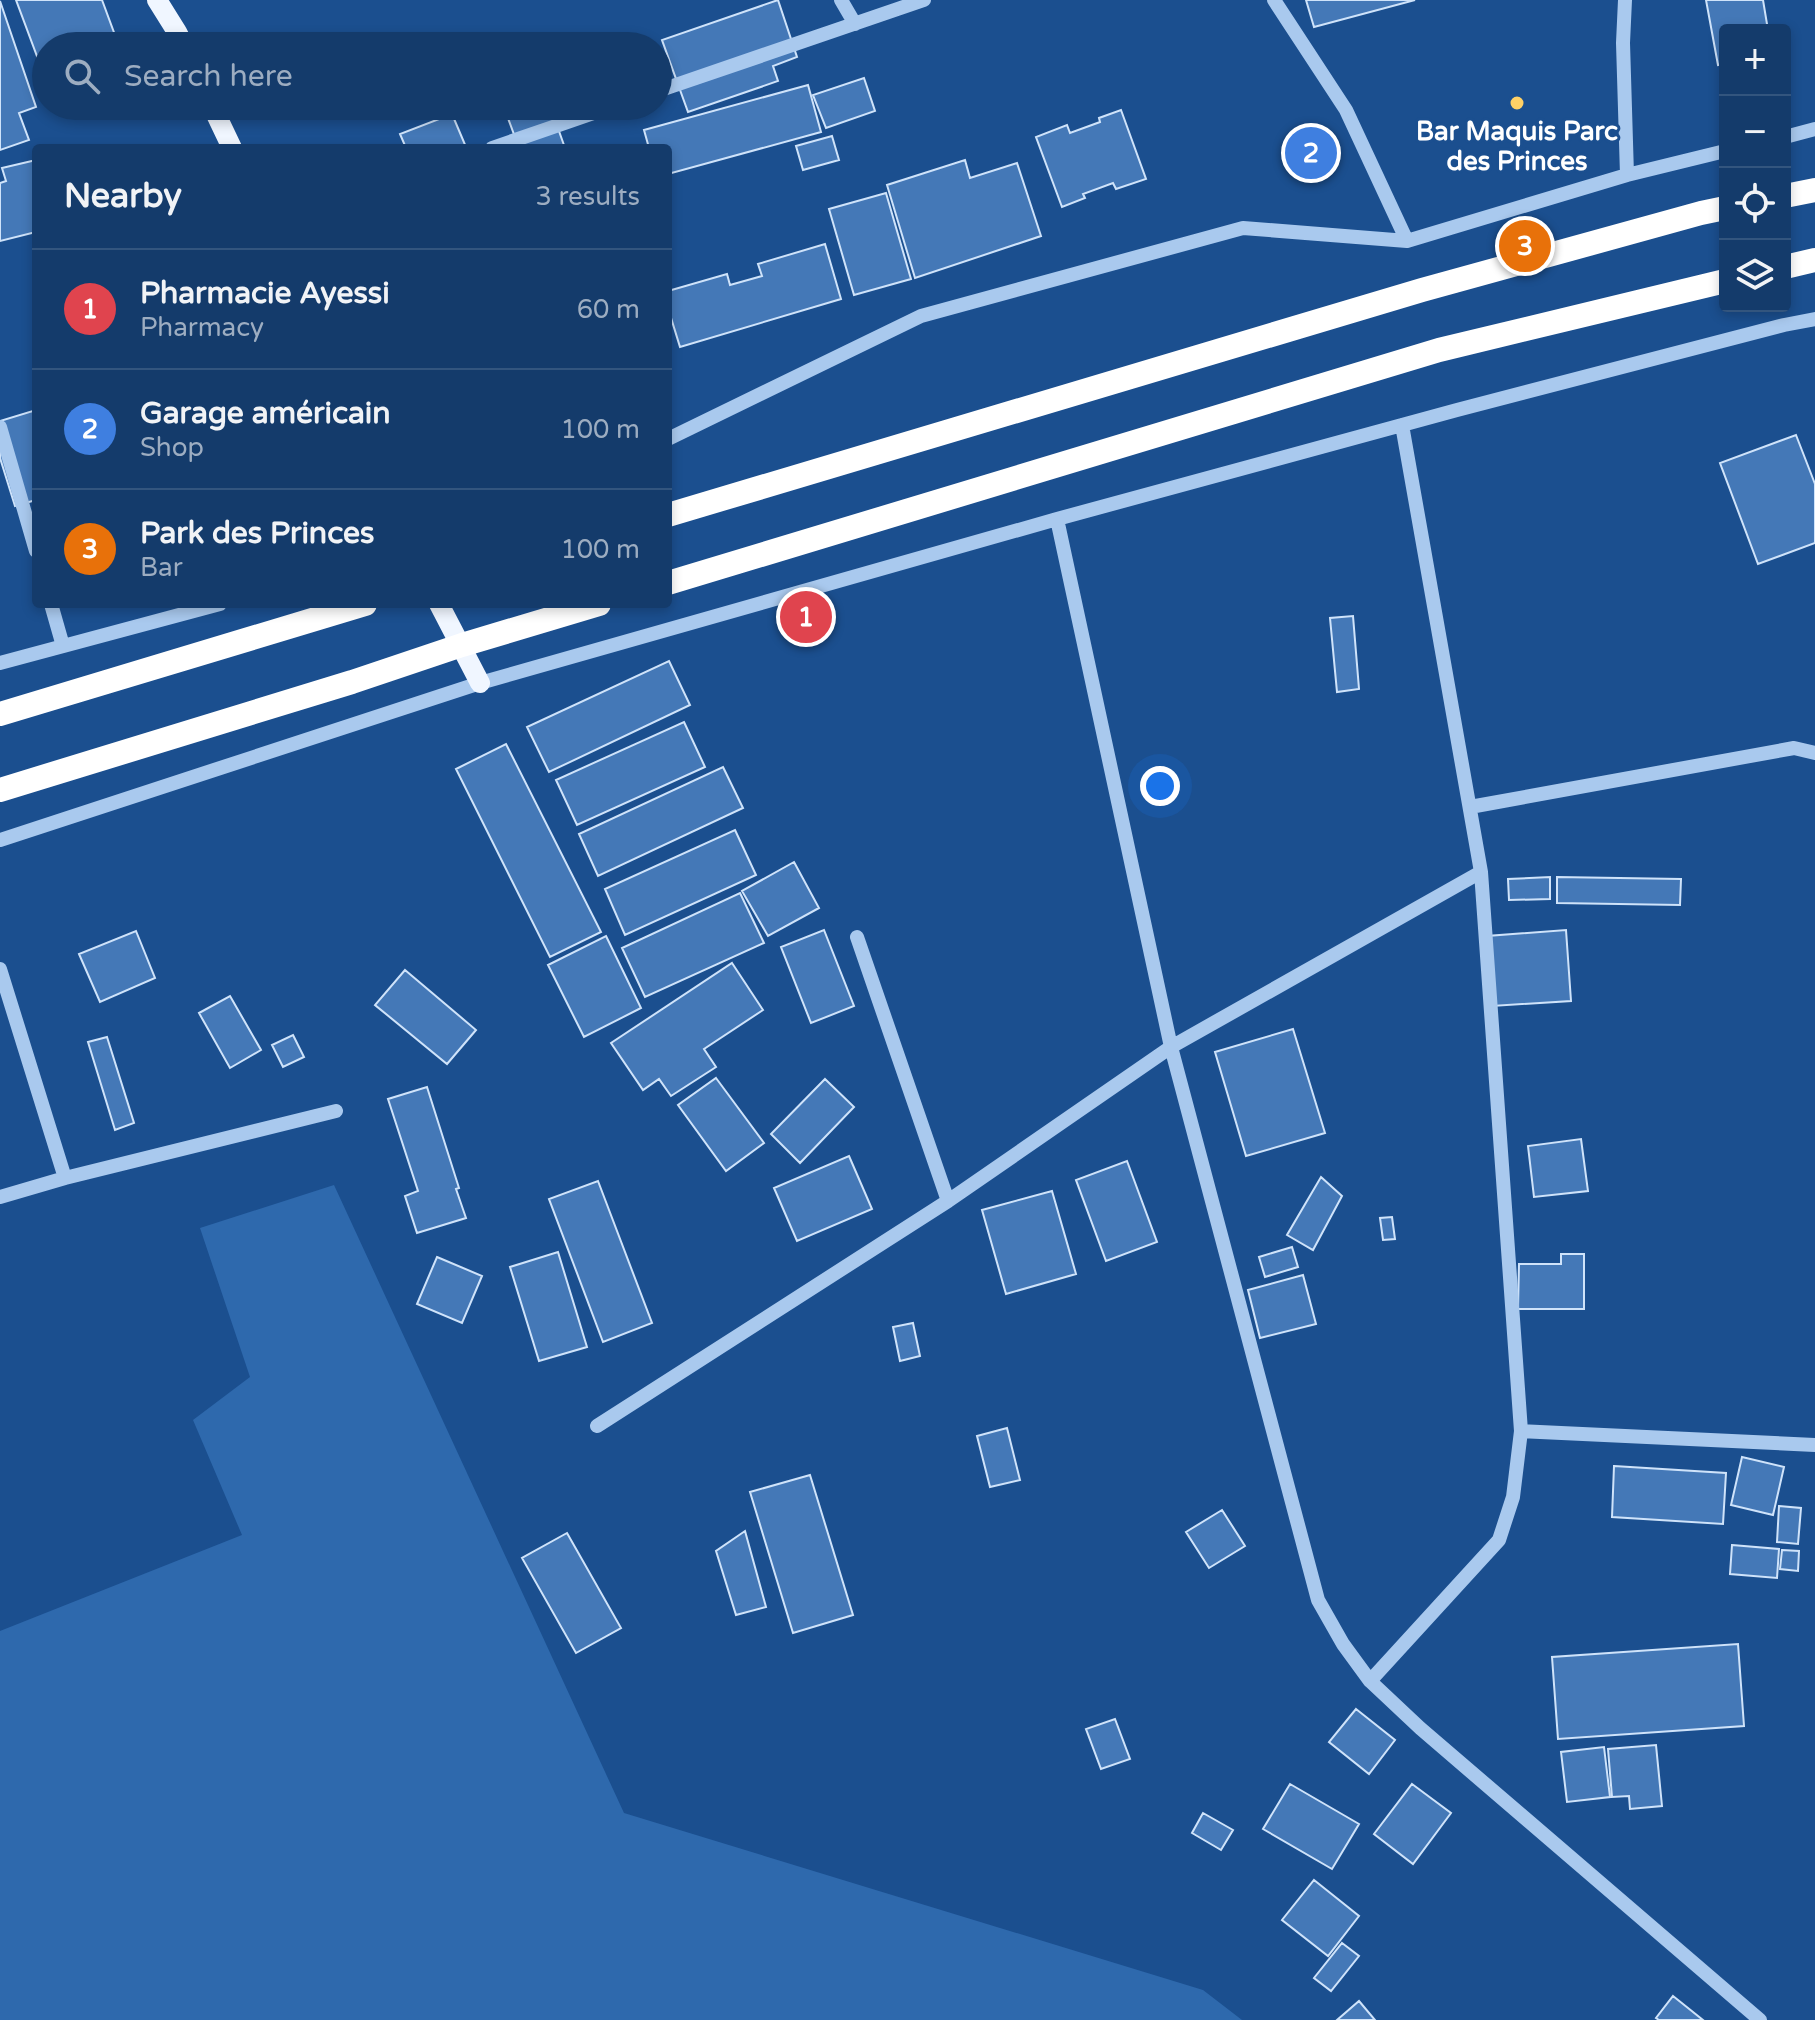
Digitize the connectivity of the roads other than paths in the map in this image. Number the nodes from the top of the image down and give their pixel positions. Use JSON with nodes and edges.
{"nodes":[{"id":1,"x":157,"y":0,"type":"edge"},
{"id":2,"x":841,"y":0,"type":"edge"},
{"id":3,"x":924,"y":0,"type":"edge"},
{"id":4,"x":1274,"y":0,"type":"edge"},
{"id":5,"x":1625,"y":0,"type":"edge"},
{"id":6,"x":855,"y":24,"type":"junction"},
{"id":7,"x":177,"y":32,"type":"edge"},
{"id":8,"x":672,"y":86,"type":"edge"},
{"id":9,"x":219,"y":120,"type":"edge"},
{"id":10,"x":573,"y":120,"type":"edge"},
{"id":11,"x":1815,"y":129,"type":"edge"},
{"id":12,"x":1791,"y":135,"type":"edge"},
{"id":13,"x":230,"y":144,"type":"edge"},
{"id":14,"x":504,"y":144,"type":"edge"},
{"id":15,"x":1719,"y":152,"type":"edge"},
{"id":16,"x":1627,"y":175,"type":"junction"},
{"id":17,"x":1815,"y":190,"type":"edge"},
{"id":18,"x":1791,"y":195,"type":"edge"},
{"id":19,"x":1719,"y":209,"type":"edge"},
{"id":20,"x":1407,"y":241,"type":"junction"},
{"id":21,"x":1815,"y":260,"type":"edge"},
{"id":22,"x":1791,"y":266,"type":"edge"},
{"id":23,"x":1719,"y":282,"type":"edge"},
{"id":24,"x":1815,"y":319,"type":"edge"},
{"id":25,"x":1402,"y":425,"type":"junction"},
{"id":26,"x":0,"y":427,"type":"edge"},
{"id":27,"x":672,"y":437,"type":"edge"},
{"id":28,"x":672,"y":514,"type":"edge"},
{"id":29,"x":1057,"y":519,"type":"junction"},
{"id":30,"x":32,"y":537,"type":"edge"},
{"id":31,"x":672,"y":582,"type":"edge"},
{"id":32,"x":52,"y":608,"type":"edge"},
{"id":33,"x":205,"y":608,"type":"edge"},
{"id":34,"x":352,"y":608,"type":"edge"},
{"id":35,"x":441,"y":608,"type":"edge"},
{"id":36,"x":586,"y":608,"type":"edge"},
{"id":37,"x":462,"y":645,"type":"junction"},
{"id":38,"x":63,"y":646,"type":"junction"},
{"id":39,"x":0,"y":663,"type":"edge"},
{"id":40,"x":480,"y":683,"type":"junction"},
{"id":41,"x":0,"y":714,"type":"edge"},
{"id":42,"x":1815,"y":753,"type":"edge"},
{"id":43,"x":0,"y":790,"type":"edge"},
{"id":44,"x":1470,"y":807,"type":"junction"},
{"id":45,"x":0,"y":840,"type":"edge"},
{"id":46,"x":1481,"y":872,"type":"junction"},
{"id":47,"x":857,"y":937,"type":"dead end"},
{"id":48,"x":0,"y":969,"type":"edge"},
{"id":49,"x":1171,"y":1047,"type":"junction"},
{"id":50,"x":336,"y":1111,"type":"dead end"},
{"id":51,"x":65,"y":1178,"type":"junction"},
{"id":52,"x":0,"y":1197,"type":"edge"},
{"id":53,"x":948,"y":1201,"type":"junction"},
{"id":54,"x":597,"y":1426,"type":"dead end"},
{"id":55,"x":1521,"y":1431,"type":"junction"},
{"id":56,"x":1815,"y":1445,"type":"edge"},
{"id":57,"x":1370,"y":1681,"type":"junction"},
{"id":58,"x":1760,"y":2020,"type":"edge"}],
"edges":[{"from":1,"to":7,"type":"main road"},
{"from":2,"to":6,"type":"street"},
{"from":3,"to":6,"type":"street"},
{"from":4,"to":20,"type":"street"},
{"from":5,"to":16,"type":"street"},
{"from":6,"to":8,"type":"street"},
{"from":9,"to":13,"type":"main road"},
{"from":10,"to":14,"type":"street"},
{"from":11,"to":12,"type":"street"},
{"from":15,"to":16,"type":"street"},
{"from":16,"to":20,"type":"street"},
{"from":17,"to":18,"type":"highway"},
{"from":19,"to":28,"type":"highway"},
{"from":20,"to":27,"type":"street"},
{"from":21,"to":22,"type":"highway"},
{"from":23,"to":31,"type":"highway"},
{"from":24,"to":25,"type":"street"},
{"from":25,"to":29,"type":"street"},
{"from":25,"to":44,"type":"street"},
{"from":26,"to":30,"type":"street"},
{"from":29,"to":40,"type":"street"},
{"from":29,"to":49,"type":"street"},
{"from":32,"to":38,"type":"street"},
{"from":33,"to":38,"type":"street"},
{"from":34,"to":41,"type":"highway"},
{"from":35,"to":37,"type":"main road"},
{"from":36,"to":37,"type":"highway"},
{"from":37,"to":40,"type":"main road"},
{"from":37,"to":43,"type":"highway"},
{"from":38,"to":39,"type":"street"},
{"from":40,"to":45,"type":"street"},
{"from":42,"to":44,"type":"street"},
{"from":44,"to":46,"type":"street"},
{"from":46,"to":49,"type":"street"},
{"from":46,"to":55,"type":"street"},
{"from":47,"to":53,"type":"street"},
{"from":48,"to":51,"type":"street"},
{"from":49,"to":53,"type":"street"},
{"from":49,"to":57,"type":"street"},
{"from":50,"to":51,"type":"street"},
{"from":51,"to":52,"type":"street"},
{"from":53,"to":54,"type":"street"},
{"from":55,"to":56,"type":"street"},
{"from":55,"to":57,"type":"street"},
{"from":57,"to":58,"type":"street"}]}
